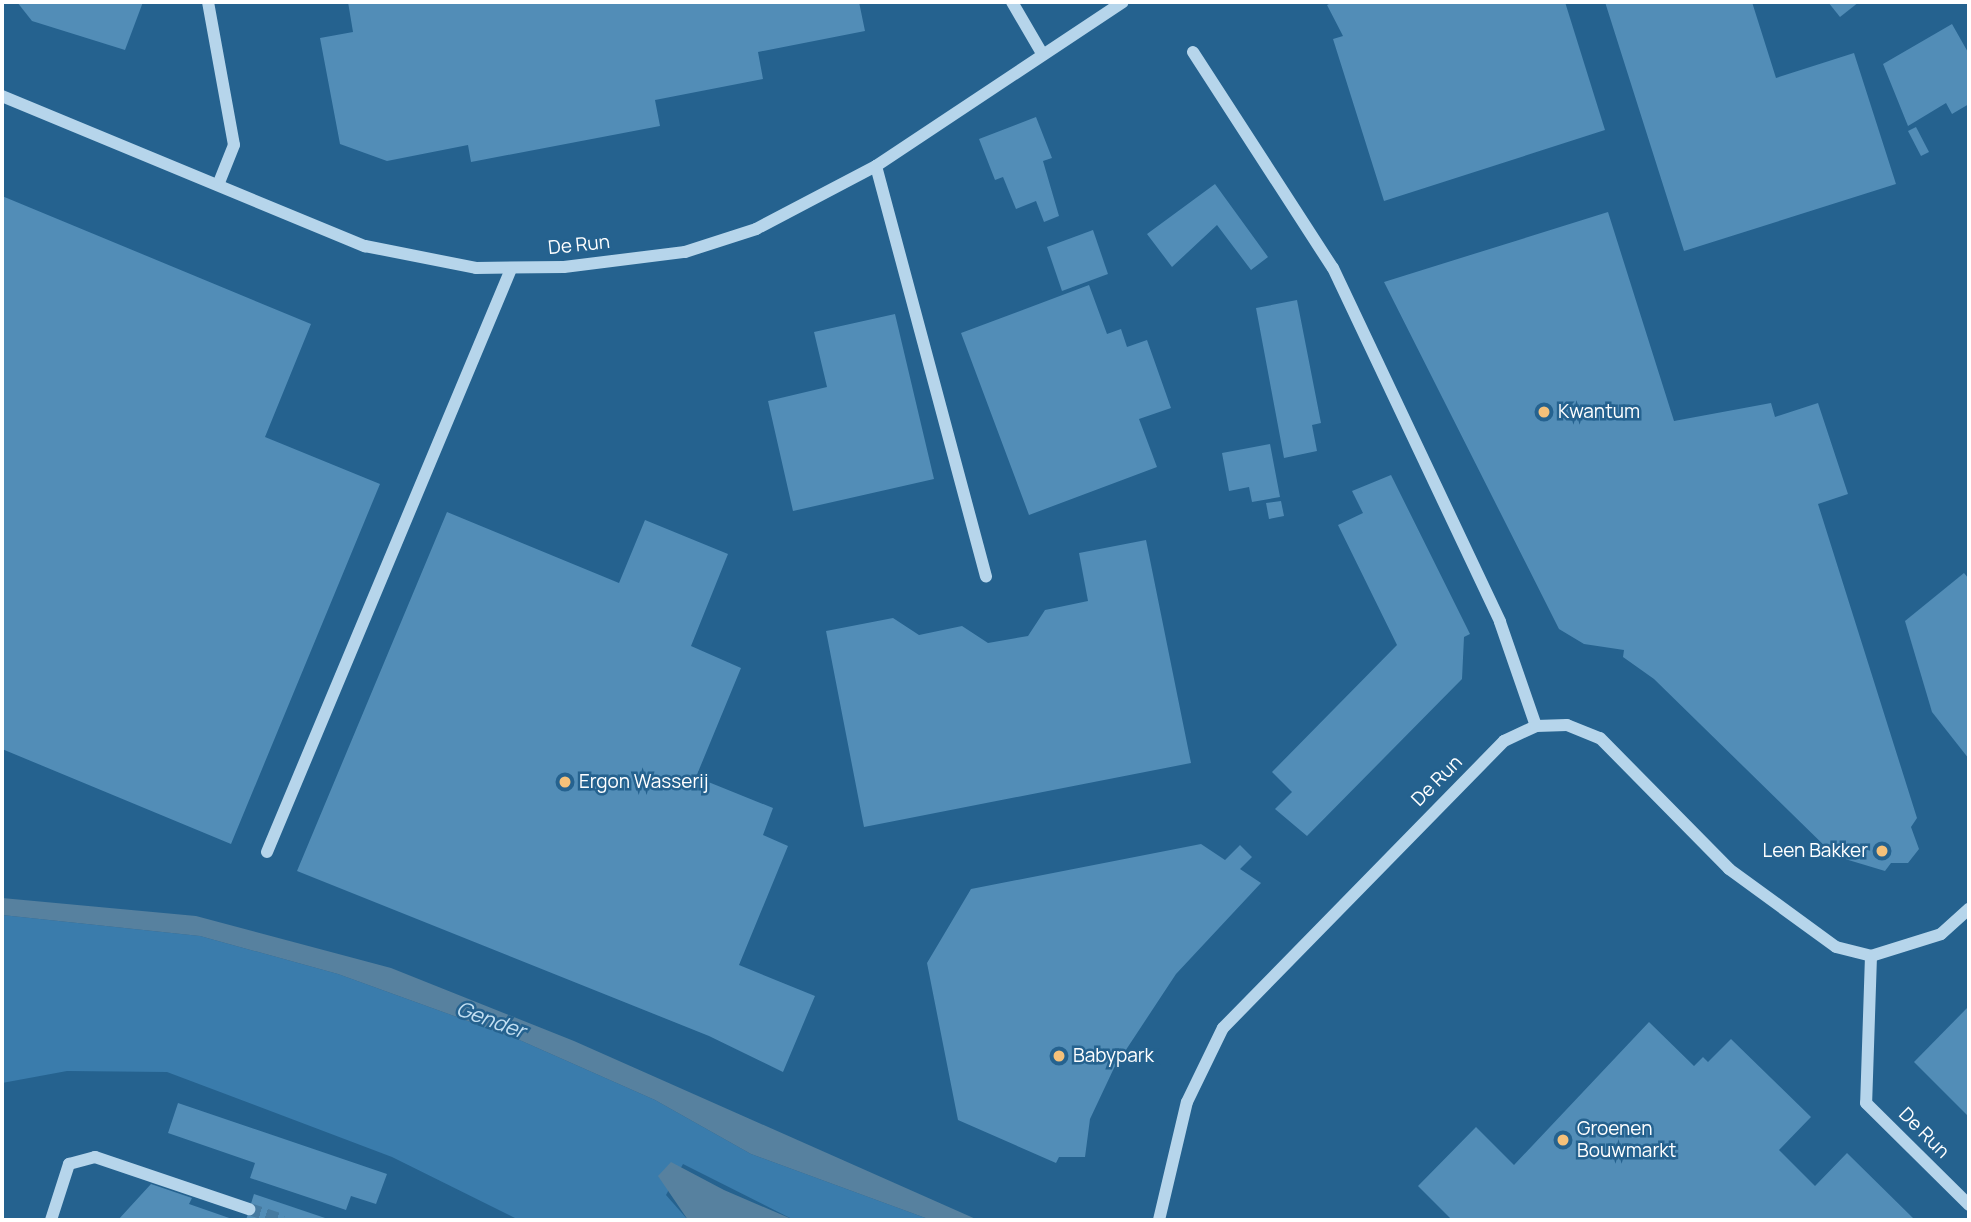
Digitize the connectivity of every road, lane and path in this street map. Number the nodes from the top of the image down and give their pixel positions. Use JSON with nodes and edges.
{"nodes":[{"id":1,"x":208,"y":2,"type":"edge"},
{"id":2,"x":1012,"y":2,"type":"edge"},
{"id":3,"x":1123,"y":2,"type":"edge"},
{"id":4,"x":1193,"y":52,"type":"dead end"},
{"id":5,"x":1043,"y":55,"type":"junction"},
{"id":6,"x":2,"y":96,"type":"edge"},
{"id":7,"x":876,"y":166,"type":"junction"},
{"id":8,"x":218,"y":185,"type":"junction"},
{"id":9,"x":511,"y":269,"type":"junction"},
{"id":10,"x":986,"y":577,"type":"dead end"},
{"id":11,"x":1536,"y":726,"type":"junction"},
{"id":12,"x":267,"y":852,"type":"dead end"},
{"id":13,"x":1969,"y":909,"type":"edge"},
{"id":14,"x":1871,"y":956,"type":"junction"},
{"id":15,"x":1969,"y":1205,"type":"edge"},
{"id":16,"x":250,"y":1209,"type":"tunnel mouth"},
{"id":17,"x":51,"y":1220,"type":"edge"},
{"id":18,"x":1160,"y":1220,"type":"edge"}],
"edges":[{"from":1,"to":8,"type":"street"},
{"from":2,"to":5,"type":"street"},
{"from":3,"to":5,"type":"street","name":"De Run"},
{"from":4,"to":11,"type":"street"},
{"from":5,"to":7,"type":"street","name":"De Run"},
{"from":6,"to":8,"type":"street","name":"De Run"},
{"from":7,"to":9,"type":"street","name":"De Run"},
{"from":7,"to":10,"type":"street"},
{"from":8,"to":9,"type":"street","name":"De Run"},
{"from":9,"to":12,"type":"street"},
{"from":11,"to":14,"type":"street","name":"De Run"},
{"from":11,"to":18,"type":"street","name":"De Run"},
{"from":13,"to":14,"type":"street"},
{"from":14,"to":15,"type":"street","name":"De Run"},
{"from":16,"to":17,"type":"street"}]}
